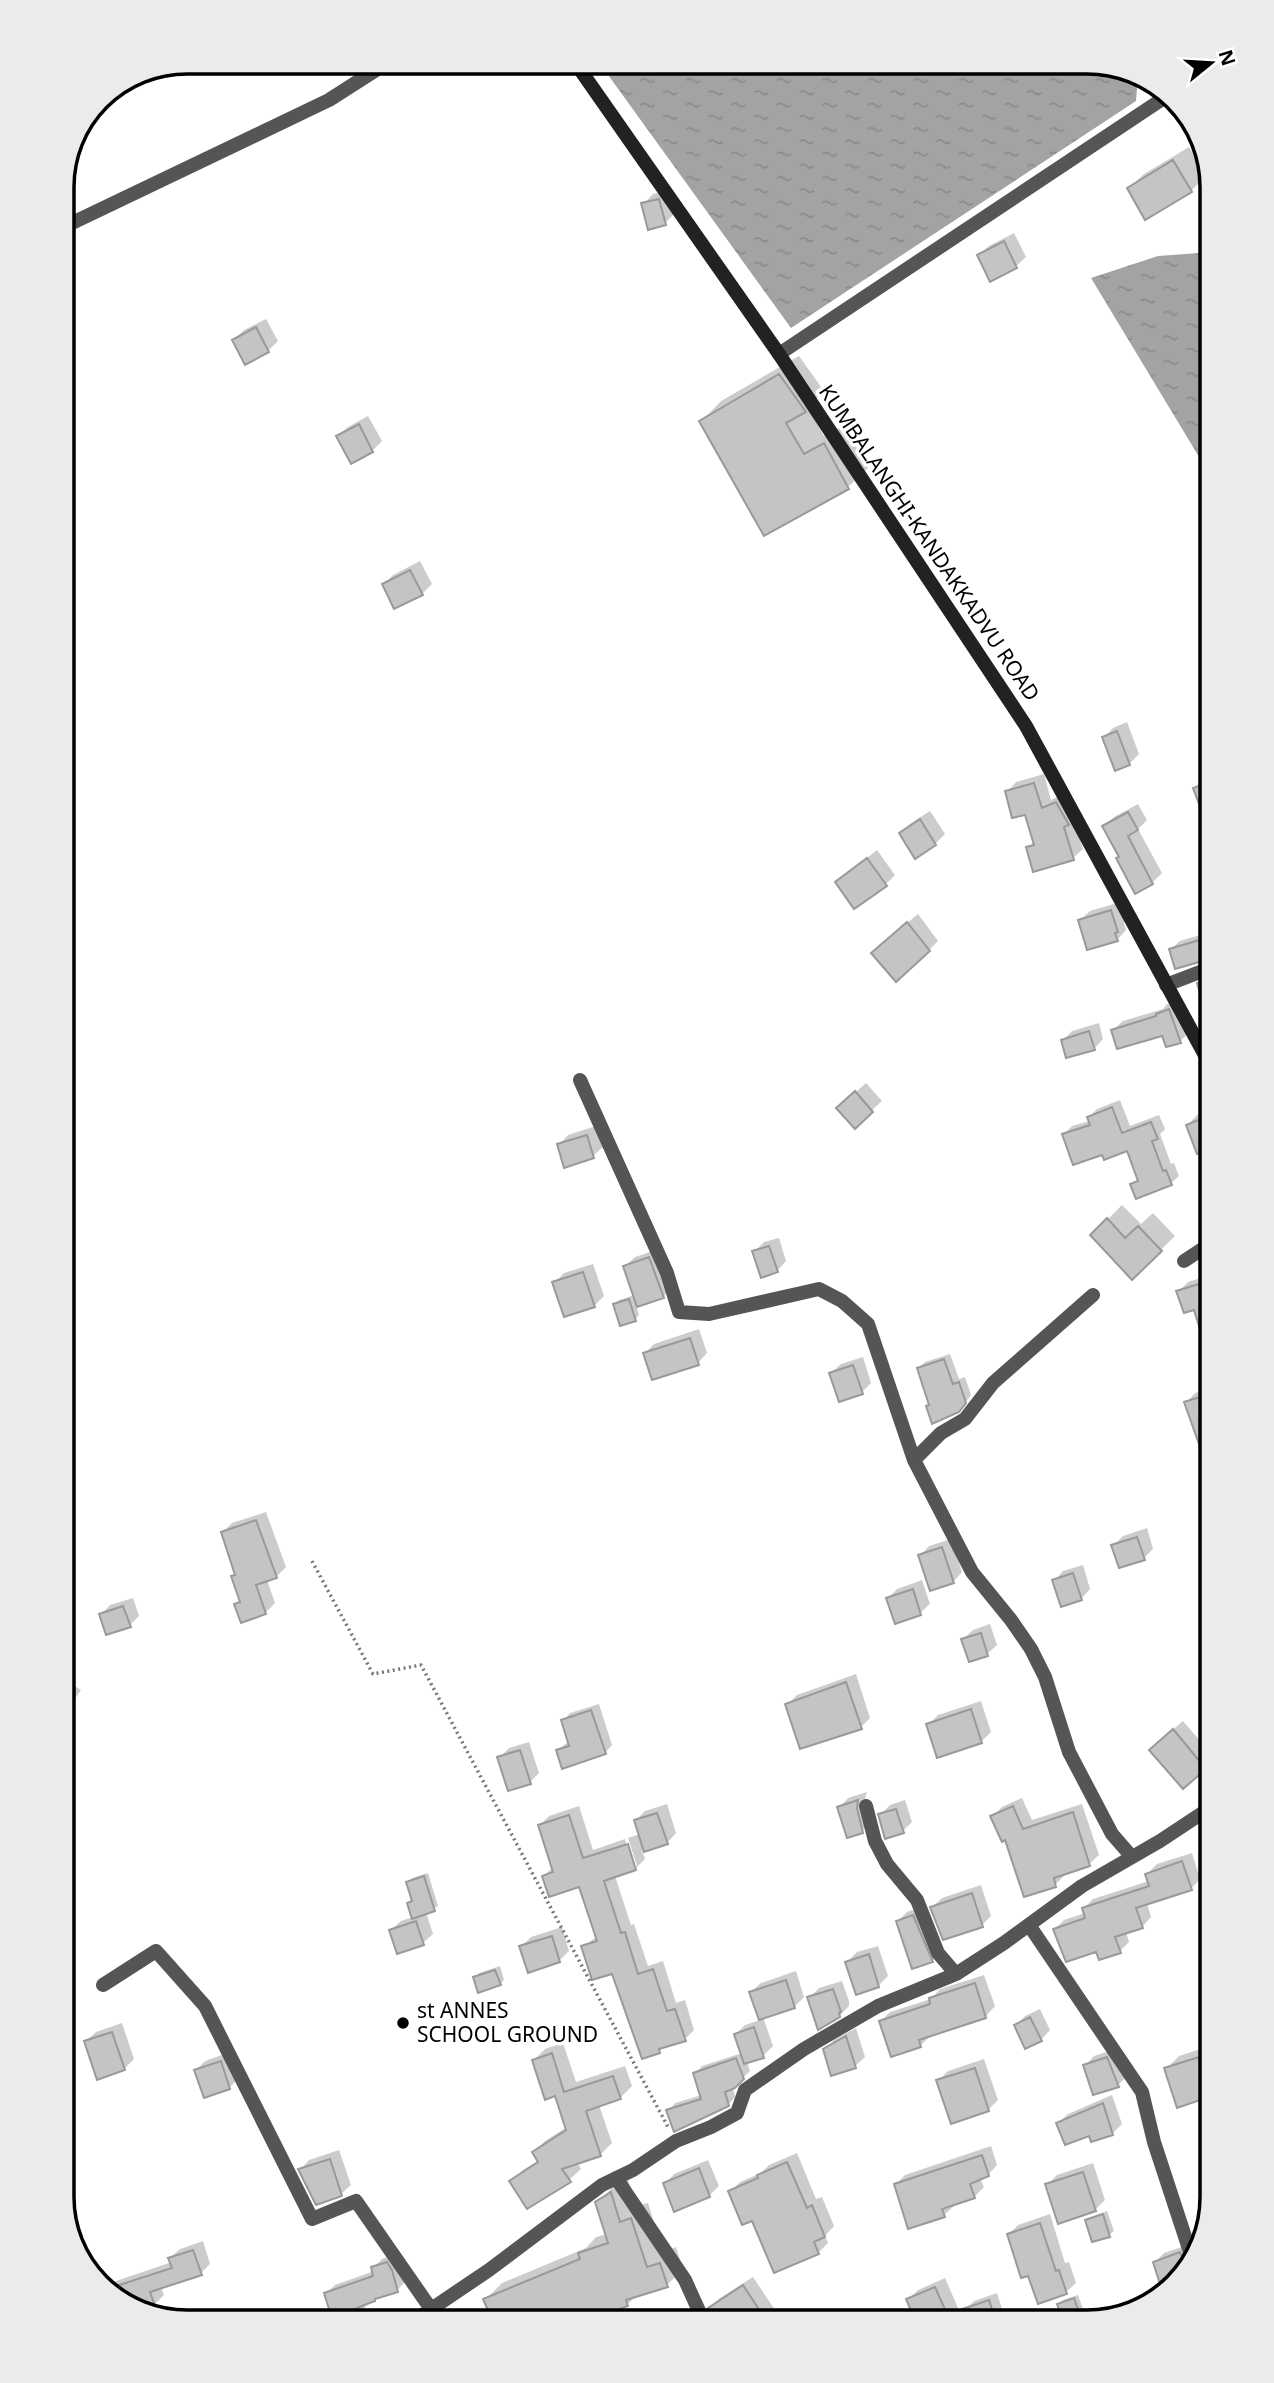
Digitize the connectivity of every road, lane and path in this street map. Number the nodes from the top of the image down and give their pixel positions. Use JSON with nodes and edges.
{"nodes":[{"id":1,"x":370,"y":74,"type":"edge"},
{"id":2,"x":583,"y":74,"type":"edge"},
{"id":3,"x":1160,"y":101,"type":"edge"},
{"id":4,"x":74,"y":222,"type":"edge"},
{"id":5,"x":779,"y":354,"type":"junction"},
{"id":6,"x":1200,"y":972,"type":"edge"},
{"id":7,"x":1166,"y":985,"type":"junction"},
{"id":8,"x":1200,"y":1046,"type":"edge"},
{"id":9,"x":580,"y":1080,"type":"dead end"},
{"id":10,"x":1200,"y":1251,"type":"edge"},
{"id":11,"x":1184,"y":1261,"type":"dead end"},
{"id":12,"x":1093,"y":1295,"type":"dead end"},
{"id":13,"x":914,"y":1460,"type":"junction"},
{"id":14,"x":312,"y":1561,"type":"dead end"},
{"id":15,"x":866,"y":1806,"type":"dead end"},
{"id":16,"x":1200,"y":1814,"type":"edge"},
{"id":17,"x":1132,"y":1857,"type":"junction"},
{"id":18,"x":1029,"y":1924,"type":"junction"},
{"id":19,"x":957,"y":1974,"type":"junction"},
{"id":20,"x":103,"y":1985,"type":"dead end"},
{"id":21,"x":676,"y":2141,"type":"junction"},
{"id":22,"x":616,"y":2178,"type":"junction"},
{"id":23,"x":1189,"y":2247,"type":"edge"},
{"id":24,"x":431,"y":2309,"type":"joint"},
{"id":25,"x":698,"y":2310,"type":"edge"}],
"edges":[{"from":1,"to":4,"type":"street"},
{"from":2,"to":5,"type":"main road","name":"KUMBALANGHI-KANDAKKADVU ROAD"},
{"from":3,"to":5,"type":"street"},
{"from":5,"to":7,"type":"main road","name":"KUMBALANGHI-KANDAKKADVU ROAD"},
{"from":6,"to":7,"type":"street"},
{"from":7,"to":8,"type":"main road","name":"KUMBALANGHI-KANDAKKADVU ROAD"},
{"from":9,"to":13,"type":"street"},
{"from":10,"to":11,"type":"street"},
{"from":12,"to":13,"type":"street"},
{"from":13,"to":17,"type":"street"},
{"from":14,"to":21,"type":"path"},
{"from":15,"to":19,"type":"street"},
{"from":16,"to":17,"type":"street"},
{"from":17,"to":18,"type":"street"},
{"from":18,"to":19,"type":"street"},
{"from":18,"to":23,"type":"street"},
{"from":19,"to":21,"type":"street"},
{"from":20,"to":24,"type":"street"},
{"from":21,"to":22,"type":"street"},
{"from":22,"to":24,"type":"street"},
{"from":22,"to":25,"type":"street"}]}
